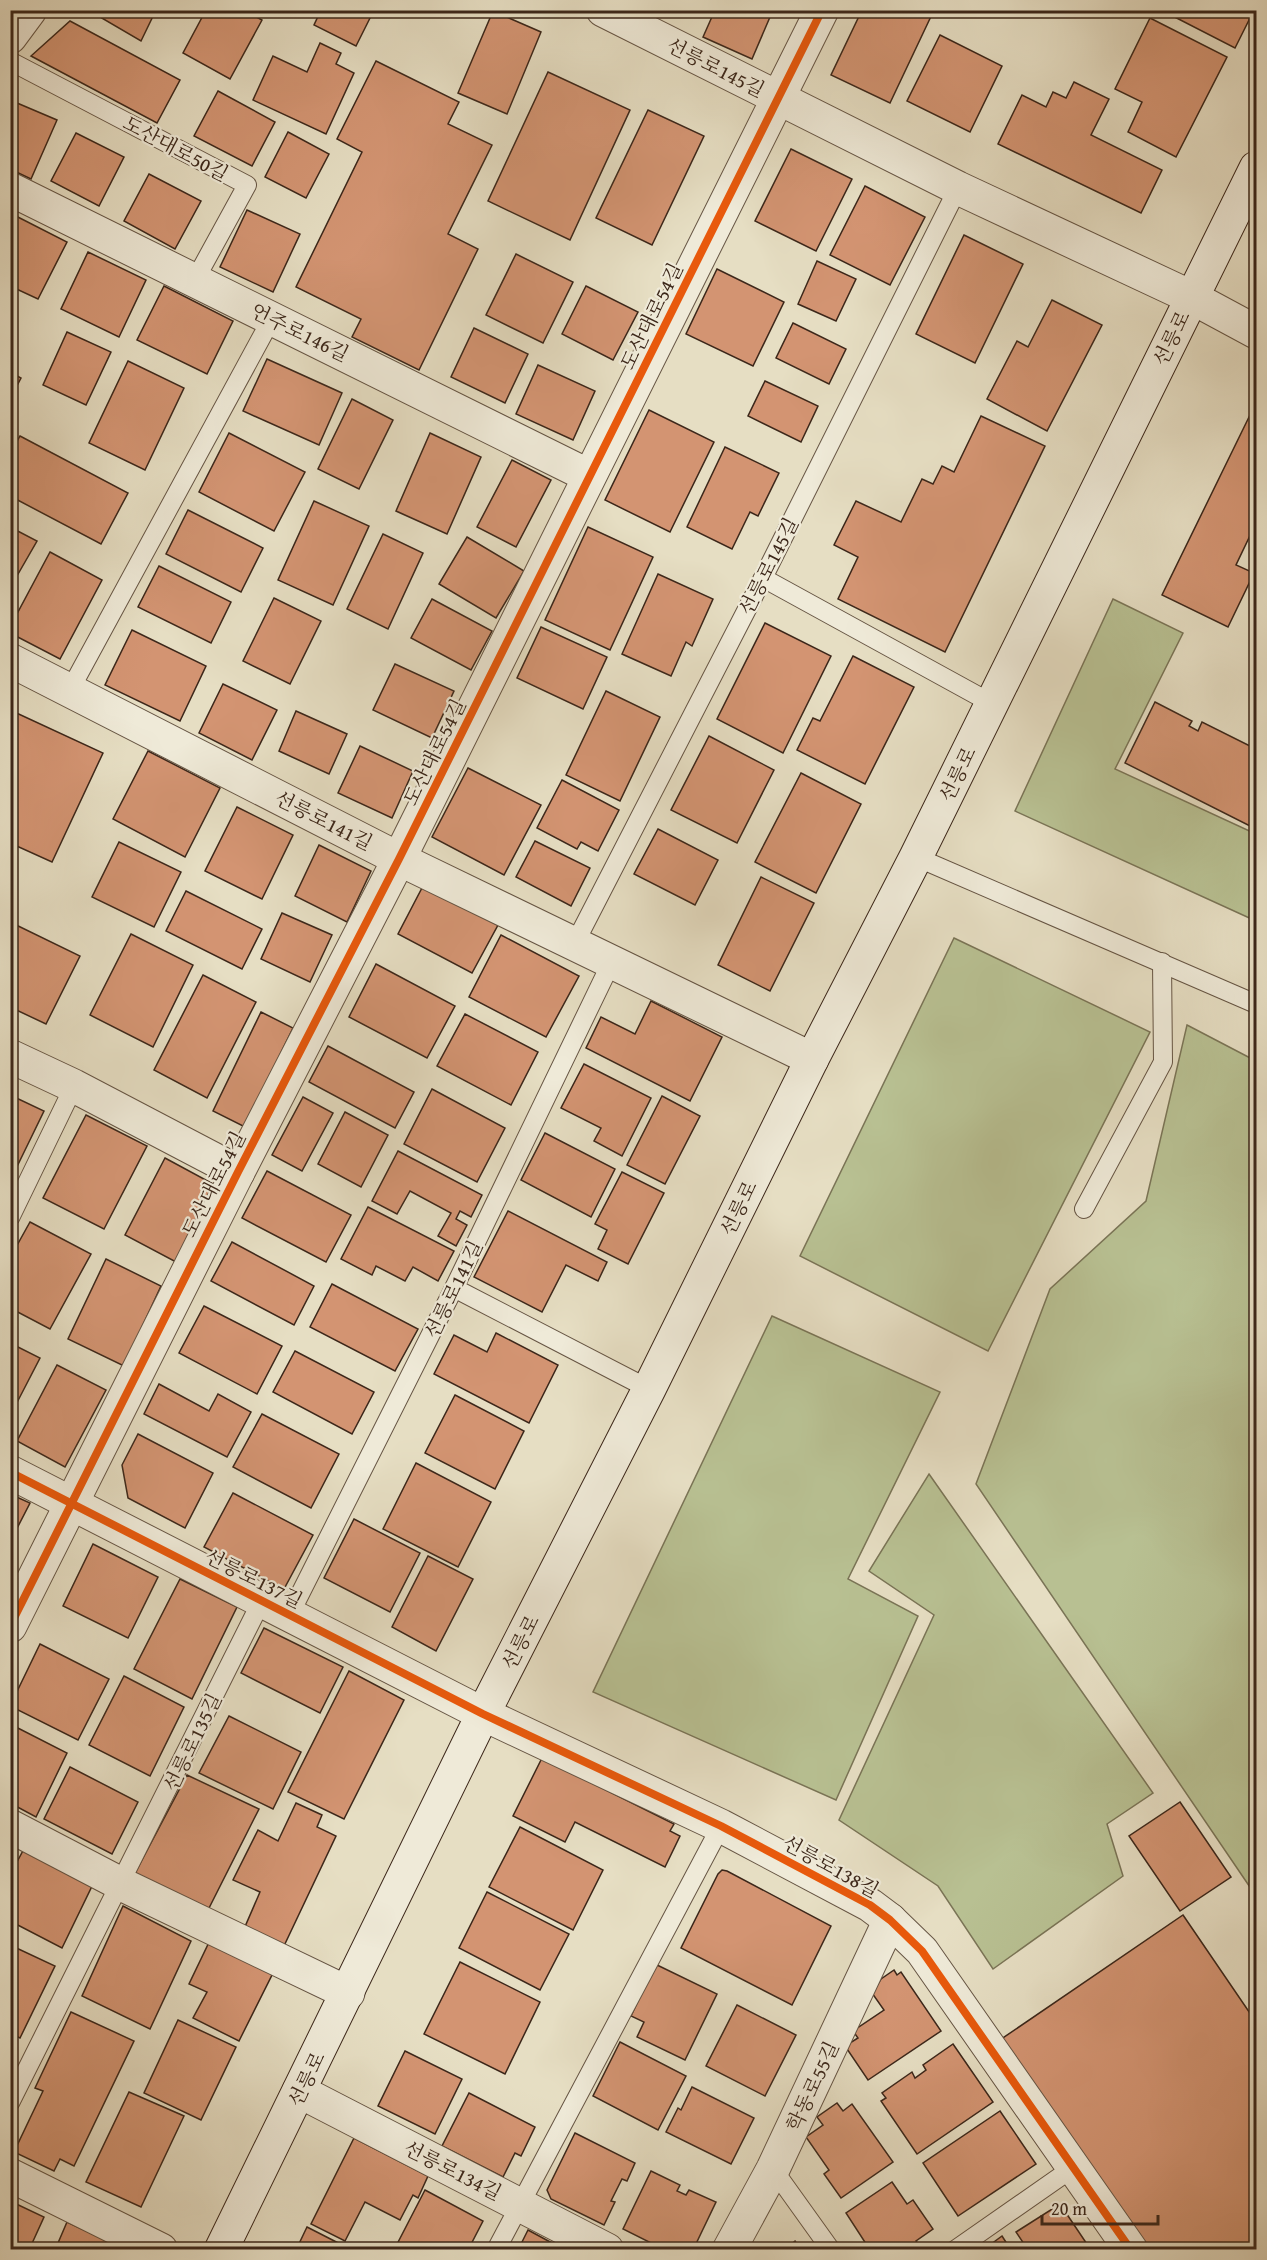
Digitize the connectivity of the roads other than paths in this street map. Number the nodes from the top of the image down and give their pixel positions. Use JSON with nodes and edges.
{"nodes":[{"id":1,"x":30,"y":10,"type":"edge"},
{"id":2,"x":603,"y":10,"type":"edge"},
{"id":3,"x":822,"y":10,"type":"edge"},
{"id":4,"x":10,"y":37,"type":"edge"},
{"id":5,"x":10,"y":61,"type":"edge"},
{"id":6,"x":777,"y":98,"type":"junction"},
{"id":7,"x":1257,"y":168,"type":"edge"},
{"id":8,"x":958,"y":188,"type":"junction"},
{"id":9,"x":10,"y":189,"type":"edge"},
{"id":10,"x":195,"y":280,"type":"junction"},
{"id":11,"x":1191,"y":297,"type":"junction"},
{"id":12,"x":272,"y":318,"type":"junction"},
{"id":13,"x":1257,"y":332,"type":"edge"},
{"id":14,"x":590,"y":476,"type":"junction"},
{"id":15,"x":763,"y":578,"type":"junction"},
{"id":16,"x":10,"y":660,"type":"edge"},
{"id":17,"x":70,"y":690,"type":"junction"},
{"id":18,"x":991,"y":703,"type":"junction"},
{"id":19,"x":916,"y":857,"type":"junction"},
{"id":20,"x":399,"y":859,"type":"junction"},
{"id":21,"x":575,"y":943,"type":"junction"},
{"id":22,"x":612,"y":962,"type":"junction"},
{"id":23,"x":1162,"y":962,"type":"junction"},
{"id":24,"x":1257,"y":1004,"type":"edge"},
{"id":25,"x":10,"y":1056,"type":"edge"},
{"id":26,"x":812,"y":1059,"type":"junction"},
{"id":27,"x":74,"y":1086,"type":"junction"},
{"id":28,"x":238,"y":1172,"type":"junction"},
{"id":29,"x":1084,"y":1209,"type":"dead end"},
{"id":30,"x":10,"y":1218,"type":"edge"},
{"id":31,"x":454,"y":1288,"type":"junction"},
{"id":32,"x":650,"y":1389,"type":"junction"},
{"id":33,"x":10,"y":1472,"type":"edge"},
{"id":34,"x":70,"y":1504,"type":"junction"},
{"id":35,"x":276,"y":1607,"type":"junction"},
{"id":36,"x":10,"y":1626,"type":"edge"},
{"id":37,"x":483,"y":1714,"type":"junction"},
{"id":38,"x":10,"y":1826,"type":"edge"},
{"id":39,"x":721,"y":1826,"type":"junction"},
{"id":40,"x":121,"y":1884,"type":"junction"},
{"id":41,"x":890,"y":1920,"type":"junction"},
{"id":42,"x":348,"y":1993,"type":"junction"},
{"id":43,"x":299,"y":2091,"type":"junction"},
{"id":44,"x":10,"y":2103,"type":"edge"},
{"id":45,"x":1074,"y":2167,"type":"junction"},
{"id":46,"x":773,"y":2169,"type":"junction"},
{"id":47,"x":10,"y":2175,"type":"edge"},
{"id":48,"x":519,"y":2204,"type":"junction"},
{"id":49,"x":161,"y":2250,"type":"edge"},
{"id":50,"x":221,"y":2250,"type":"edge"},
{"id":51,"x":496,"y":2250,"type":"edge"},
{"id":52,"x":607,"y":2250,"type":"edge"},
{"id":53,"x":729,"y":2250,"type":"edge"},
{"id":54,"x":831,"y":2250,"type":"edge"},
{"id":55,"x":955,"y":2250,"type":"edge"},
{"id":56,"x":1131,"y":2250,"type":"edge"}],
"edges":[{"from":1,"to":4,"type":"street"},
{"from":2,"to":6,"type":"street","name":"선릉로145길"},
{"from":3,"to":6,"type":"street","name":"도산대로54길"},
{"from":5,"to":10,"type":"lane","name":"도산대로50길"},
{"from":6,"to":8,"type":"street","name":"선릉로145길"},
{"from":6,"to":14,"type":"street","name":"도산대로54길"},
{"from":7,"to":11,"type":"street","name":"선릉로"},
{"from":8,"to":11,"type":"street","name":"선릉로145길"},
{"from":8,"to":15,"type":"lane","name":"선릉로145길"},
{"from":9,"to":10,"type":"street","name":"언주로146길"},
{"from":10,"to":12,"type":"street","name":"언주로146길"},
{"from":11,"to":13,"type":"street","name":"선릉로145길"},
{"from":11,"to":18,"type":"street","name":"선릉로"},
{"from":12,"to":14,"type":"street","name":"언주로146길"},
{"from":12,"to":17,"type":"lane"},
{"from":14,"to":20,"type":"street","name":"도산대로54길"},
{"from":15,"to":18,"type":"lane"},
{"from":15,"to":21,"type":"lane","name":"선릉로145길"},
{"from":16,"to":17,"type":"street","name":"선릉로141길"},
{"from":17,"to":20,"type":"street","name":"선릉로141길"},
{"from":18,"to":19,"type":"street","name":"선릉로"},
{"from":19,"to":23,"type":"lane"},
{"from":19,"to":26,"type":"street","name":"선릉로"},
{"from":20,"to":21,"type":"street","name":"선릉로141길"},
{"from":20,"to":28,"type":"street","name":"도산대로54길"},
{"from":21,"to":22,"type":"street","name":"선릉로141길"},
{"from":22,"to":26,"type":"street","name":"선릉로141길"},
{"from":22,"to":31,"type":"lane","name":"선릉로141길"},
{"from":23,"to":24,"type":"lane"},
{"from":23,"to":29,"type":"lane"},
{"from":25,"to":27,"type":"street","name":"도산대로54길"},
{"from":26,"to":32,"type":"street","name":"선릉로"},
{"from":27,"to":28,"type":"street","name":"도산대로54길"},
{"from":27,"to":30,"type":"lane"},
{"from":28,"to":34,"type":"street","name":"도산대로54길"},
{"from":31,"to":32,"type":"lane"},
{"from":31,"to":35,"type":"lane","name":"선릉로141길"},
{"from":32,"to":37,"type":"street","name":"선릉로"},
{"from":33,"to":34,"type":"street","name":"선릉로137길"},
{"from":34,"to":35,"type":"street","name":"선릉로137길"},
{"from":34,"to":36,"type":"street","name":"도산대로54길"},
{"from":35,"to":37,"type":"street","name":"선릉로137길"},
{"from":35,"to":40,"type":"lane","name":"선릉로135길"},
{"from":37,"to":39,"type":"street","name":"선릉로138길"},
{"from":37,"to":42,"type":"street","name":"선릉로"},
{"from":38,"to":40,"type":"street"},
{"from":39,"to":41,"type":"street","name":"선릉로138길"},
{"from":39,"to":48,"type":"lane"},
{"from":40,"to":42,"type":"street"},
{"from":40,"to":44,"type":"lane","name":"선릉로135길"},
{"from":41,"to":45,"type":"street","name":"선릉로138길"},
{"from":41,"to":46,"type":"street","name":"학동로55길"},
{"from":42,"to":43,"type":"street","name":"선릉로"},
{"from":43,"to":48,"type":"street","name":"선릉로134길"},
{"from":43,"to":50,"type":"street","name":"선릉로"},
{"from":45,"to":55,"type":"lane"},
{"from":45,"to":56,"type":"street","name":"선릉로138길"},
{"from":46,"to":53,"type":"street","name":"학동로55길"},
{"from":46,"to":54,"type":"lane"},
{"from":47,"to":49,"type":"street"},
{"from":48,"to":51,"type":"lane"},
{"from":48,"to":52,"type":"street","name":"선릉로134길"}]}
